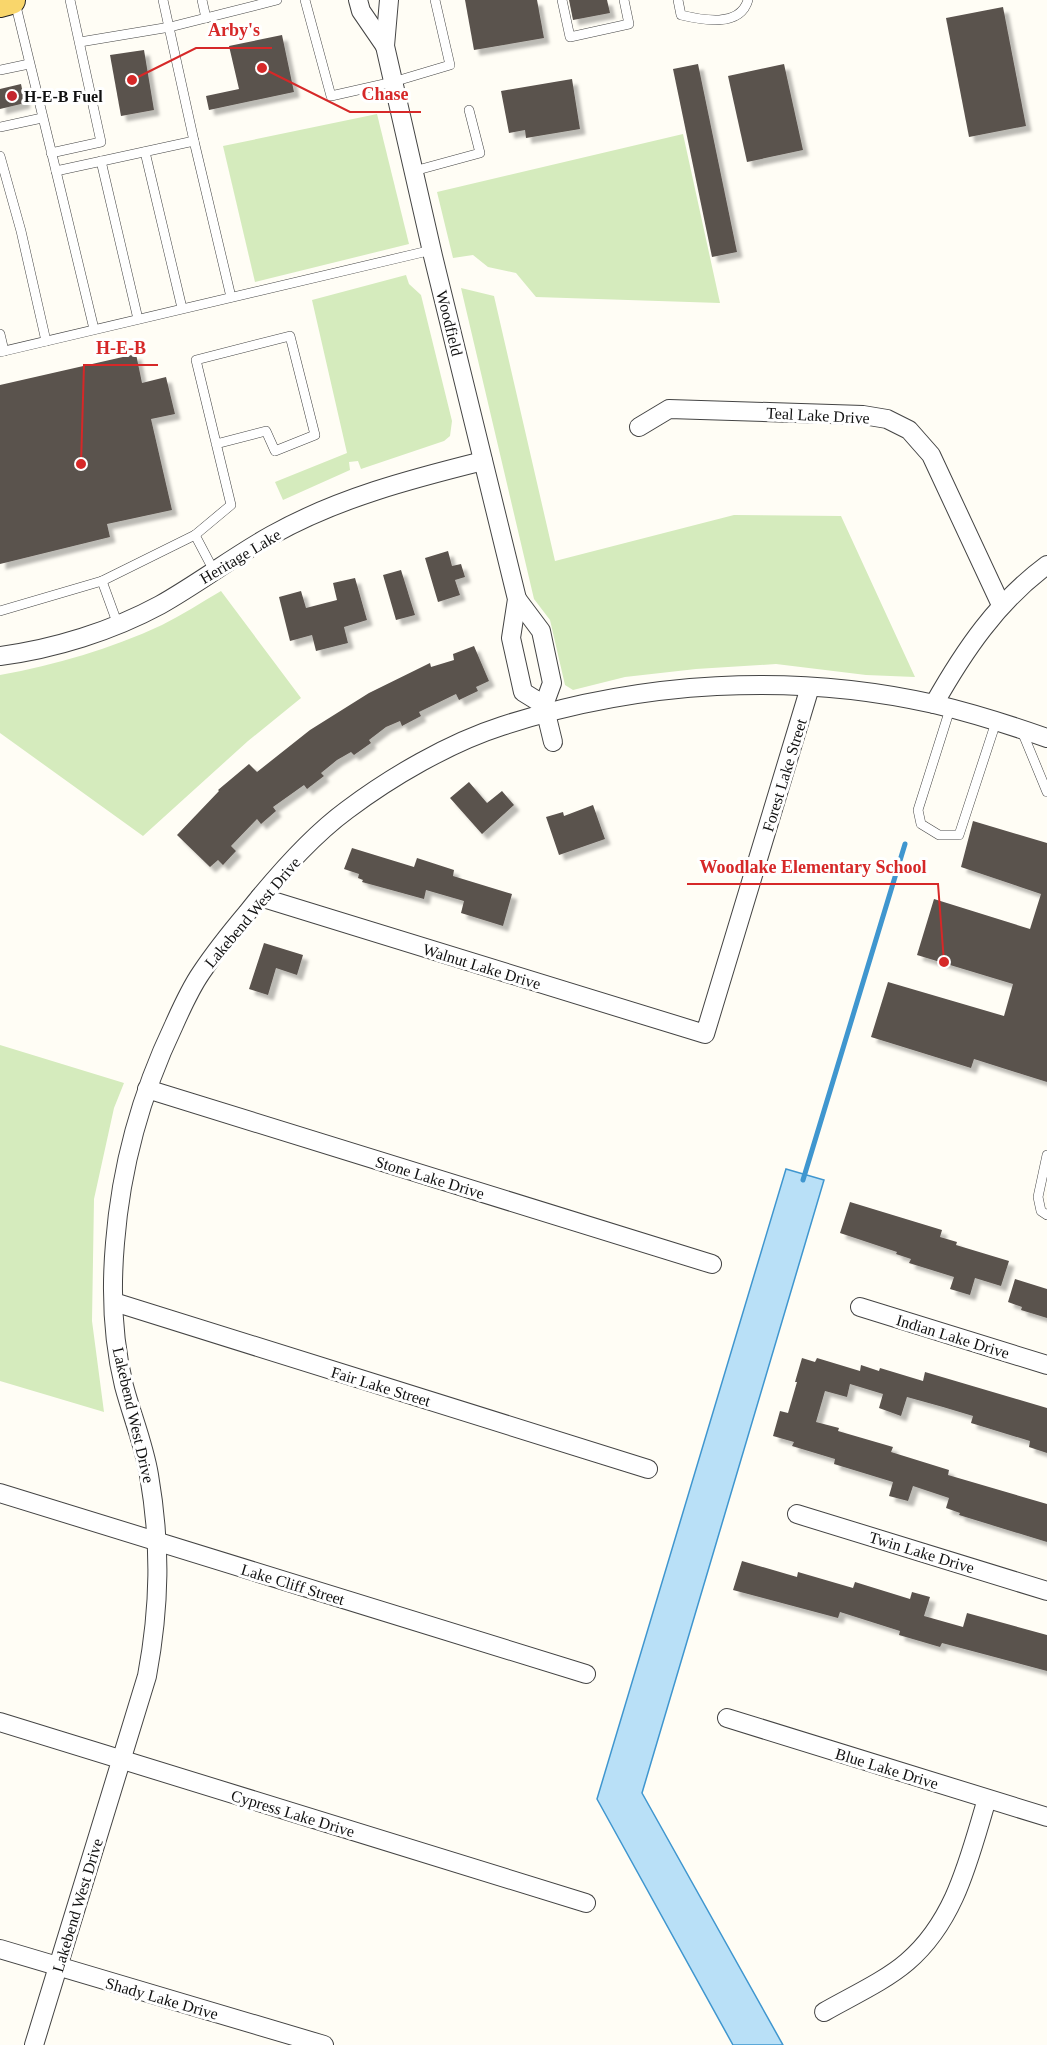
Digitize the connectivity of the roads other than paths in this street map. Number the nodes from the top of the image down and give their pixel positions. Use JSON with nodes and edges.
{"nodes":[{"id":1,"x":13,"y":0,"type":"edge"},
{"id":2,"x":70,"y":0,"type":"edge"},
{"id":3,"x":163,"y":0,"type":"edge"},
{"id":4,"x":202,"y":0,"type":"edge"},
{"id":5,"x":277,"y":0,"type":"edge"},
{"id":6,"x":305,"y":0,"type":"edge"},
{"id":7,"x":358,"y":0,"type":"edge"},
{"id":8,"x":389,"y":0,"type":"edge"},
{"id":9,"x":435,"y":0,"type":"edge"},
{"id":10,"x":562,"y":0,"type":"edge"},
{"id":11,"x":624,"y":0,"type":"edge"},
{"id":12,"x":678,"y":0,"type":"edge"},
{"id":13,"x":748,"y":0,"type":"edge"},
{"id":14,"x":0,"y":3,"type":"edge"},
{"id":15,"x":206,"y":18,"type":"junction"},
{"id":16,"x":170,"y":27,"type":"junction"},
{"id":17,"x":80,"y":42,"type":"junction"},
{"id":18,"x":385,"y":46,"type":"junction"},
{"id":19,"x":29,"y":64,"type":"junction"},
{"id":20,"x":0,"y":70,"type":"edge"},
{"id":21,"x":393,"y":82,"type":"junction"},
{"id":22,"x":469,"y":110,"type":"dead end"},
{"id":23,"x":42,"y":118,"type":"junction"},
{"id":24,"x":0,"y":127,"type":"edge"},
{"id":25,"x":194,"y":141,"type":"junction"},
{"id":26,"x":145,"y":152,"type":"junction"},
{"id":27,"x":51,"y":153,"type":"junction"},
{"id":28,"x":0,"y":156,"type":"edge"},
{"id":29,"x":101,"y":161,"type":"junction"},
{"id":30,"x":56,"y":171,"type":"junction"},
{"id":31,"x":414,"y":171,"type":"junction"},
{"id":32,"x":432,"y":250,"type":"junction"},
{"id":33,"x":231,"y":297,"type":"junction"},
{"id":34,"x":182,"y":308,"type":"junction"},
{"id":35,"x":138,"y":319,"type":"junction"},
{"id":36,"x":94,"y":329,"type":"junction"},
{"id":37,"x":0,"y":334,"type":"edge"},
{"id":38,"x":46,"y":341,"type":"junction"},
{"id":39,"x":2,"y":351,"type":"edge"},
{"id":40,"x":639,"y":427,"type":"dead end"},
{"id":41,"x":216,"y":444,"type":"junction"},
{"id":42,"x":483,"y":461,"type":"junction"},
{"id":43,"x":195,"y":535,"type":"junction"},
{"id":44,"x":1047,"y":565,"type":"edge"},
{"id":45,"x":214,"y":571,"type":"junction"},
{"id":46,"x":102,"y":581,"type":"junction"},
{"id":47,"x":517,"y":599,"type":"junction"},
{"id":48,"x":1001,"y":605,"type":"junction"},
{"id":49,"x":0,"y":611,"type":"edge"},
{"id":50,"x":118,"y":625,"type":"junction"},
{"id":51,"x":0,"y":656,"type":"edge"},
{"id":52,"x":810,"y":687,"type":"junction"},
{"id":53,"x":942,"y":707,"type":"junction"},
{"id":54,"x":545,"y":710,"type":"junction"},
{"id":55,"x":996,"y":722,"type":"junction"},
{"id":56,"x":1021,"y":729,"type":"junction"},
{"id":57,"x":1047,"y":738,"type":"edge"},
{"id":58,"x":553,"y":742,"type":"dead end"},
{"id":59,"x":1047,"y":792,"type":"edge"},
{"id":60,"x":260,"y":897,"type":"junction"},
{"id":61,"x":705,"y":1034,"type":"joint"},
{"id":62,"x":147,"y":1089,"type":"junction"},
{"id":63,"x":1047,"y":1155,"type":"edge"},
{"id":64,"x":1047,"y":1215,"type":"edge"},
{"id":65,"x":712,"y":1264,"type":"dead end"},
{"id":66,"x":114,"y":1302,"type":"junction"},
{"id":67,"x":860,"y":1307,"type":"dead end"},
{"id":68,"x":1047,"y":1365,"type":"edge"},
{"id":69,"x":648,"y":1469,"type":"dead end"},
{"id":70,"x":0,"y":1493,"type":"edge"},
{"id":71,"x":796,"y":1514,"type":"dead end"},
{"id":72,"x":158,"y":1543,"type":"junction"},
{"id":73,"x":1047,"y":1591,"type":"edge"},
{"id":74,"x":586,"y":1674,"type":"dead end"},
{"id":75,"x":727,"y":1718,"type":"dead end"},
{"id":76,"x":0,"y":1722,"type":"edge"},
{"id":77,"x":122,"y":1760,"type":"junction"},
{"id":78,"x":987,"y":1799,"type":"junction"},
{"id":79,"x":1047,"y":1817,"type":"edge"},
{"id":80,"x":586,"y":1904,"type":"dead end"},
{"id":81,"x":0,"y":1949,"type":"edge"},
{"id":82,"x":58,"y":1967,"type":"junction"},
{"id":83,"x":824,"y":2012,"type":"dead end"},
{"id":84,"x":34,"y":2045,"type":"edge"},
{"id":85,"x":324,"y":2045,"type":"edge"}],
"edges":[{"from":1,"to":14,"type":"main road"},
{"from":1,"to":19,"type":"lane"},
{"from":2,"to":17,"type":"lane"},
{"from":3,"to":16,"type":"lane"},
{"from":4,"to":15,"type":"lane"},
{"from":5,"to":15,"type":"lane"},
{"from":6,"to":21,"type":"lane"},
{"from":7,"to":18,"type":"street","name":"Woodfield"},
{"from":8,"to":18,"type":"street","name":"Woodfield"},
{"from":9,"to":21,"type":"lane"},
{"from":10,"to":11,"type":"lane"},
{"from":12,"to":13,"type":"lane"},
{"from":15,"to":16,"type":"lane"},
{"from":16,"to":17,"type":"lane"},
{"from":16,"to":25,"type":"lane"},
{"from":17,"to":27,"type":"lane"},
{"from":18,"to":21,"type":"street","name":"Woodfield"},
{"from":19,"to":20,"type":"lane"},
{"from":19,"to":23,"type":"lane"},
{"from":21,"to":31,"type":"street","name":"Woodfield"},
{"from":22,"to":31,"type":"lane"},
{"from":23,"to":24,"type":"lane"},
{"from":23,"to":27,"type":"lane"},
{"from":25,"to":26,"type":"lane"},
{"from":25,"to":33,"type":"lane"},
{"from":26,"to":29,"type":"lane"},
{"from":26,"to":34,"type":"lane"},
{"from":27,"to":30,"type":"lane"},
{"from":28,"to":38,"type":"lane"},
{"from":29,"to":30,"type":"lane"},
{"from":29,"to":35,"type":"lane"},
{"from":30,"to":36,"type":"lane"},
{"from":31,"to":32,"type":"street","name":"Woodfield"},
{"from":32,"to":33,"type":"lane"},
{"from":32,"to":42,"type":"street","name":"Woodfield"},
{"from":33,"to":34,"type":"lane"},
{"from":34,"to":35,"type":"lane"},
{"from":35,"to":36,"type":"lane"},
{"from":36,"to":38,"type":"lane"},
{"from":37,"to":39,"type":"lane"},
{"from":38,"to":39,"type":"lane"},
{"from":40,"to":48,"type":"street","name":"Teal Lake Drive"},
{"from":41,"to":41,"type":"lane"},
{"from":41,"to":43,"type":"lane"},
{"from":42,"to":45,"type":"street","name":"Heritage Lake"},
{"from":42,"to":47,"type":"street","name":"Woodfield"},
{"from":43,"to":45,"type":"lane"},
{"from":43,"to":46,"type":"lane"},
{"from":44,"to":48,"type":"street"},
{"from":45,"to":50,"type":"street","name":"Heritage Lake"},
{"from":46,"to":49,"type":"lane"},
{"from":46,"to":50,"type":"lane"},
{"from":47,"to":54,"type":"street","name":"Woodfield"},
{"from":47,"to":54,"type":"street","name":"Woodfield"},
{"from":48,"to":53,"type":"street"},
{"from":50,"to":51,"type":"street","name":"Heritage Lake"},
{"from":52,"to":53,"type":"street","name":"Lakebend West Drive"},
{"from":52,"to":54,"type":"street","name":"Lakebend West Drive"},
{"from":52,"to":61,"type":"street","name":"Forest Lake Street"},
{"from":53,"to":55,"type":"street","name":"Lakebend West Drive"},
{"from":53,"to":55,"type":"lane"},
{"from":54,"to":58,"type":"street"},
{"from":54,"to":60,"type":"street","name":"Lakebend West Drive"},
{"from":55,"to":56,"type":"street","name":"Lakebend West Drive"},
{"from":56,"to":57,"type":"street","name":"Lakebend West Drive"},
{"from":56,"to":59,"type":"lane"},
{"from":60,"to":61,"type":"street","name":"Walnut Lake Drive"},
{"from":60,"to":62,"type":"street","name":"Lakebend West Drive"},
{"from":62,"to":65,"type":"street","name":"Stone Lake Drive"},
{"from":62,"to":66,"type":"street","name":"Lakebend West Drive"},
{"from":63,"to":64,"type":"lane"},
{"from":66,"to":69,"type":"street","name":"Fair Lake Street"},
{"from":66,"to":72,"type":"street","name":"Lakebend West Drive"},
{"from":67,"to":68,"type":"street","name":"Indian Lake Drive"},
{"from":70,"to":72,"type":"street","name":"Lake Cliff Street"},
{"from":71,"to":73,"type":"street","name":"Twin Lake Drive"},
{"from":72,"to":74,"type":"street","name":"Lake Cliff Street"},
{"from":72,"to":77,"type":"street","name":"Lakebend West Drive"},
{"from":75,"to":78,"type":"street","name":"Blue Lake Drive"},
{"from":76,"to":77,"type":"street","name":"Cypress Lake Drive"},
{"from":77,"to":80,"type":"street","name":"Cypress Lake Drive"},
{"from":77,"to":82,"type":"street","name":"Lakebend West Drive"},
{"from":78,"to":79,"type":"street","name":"Blue Lake Drive"},
{"from":78,"to":83,"type":"street"},
{"from":81,"to":82,"type":"street","name":"Shady Lake Drive"},
{"from":82,"to":84,"type":"street","name":"Lakebend West Drive"},
{"from":82,"to":85,"type":"street","name":"Shady Lake Drive"}]}
